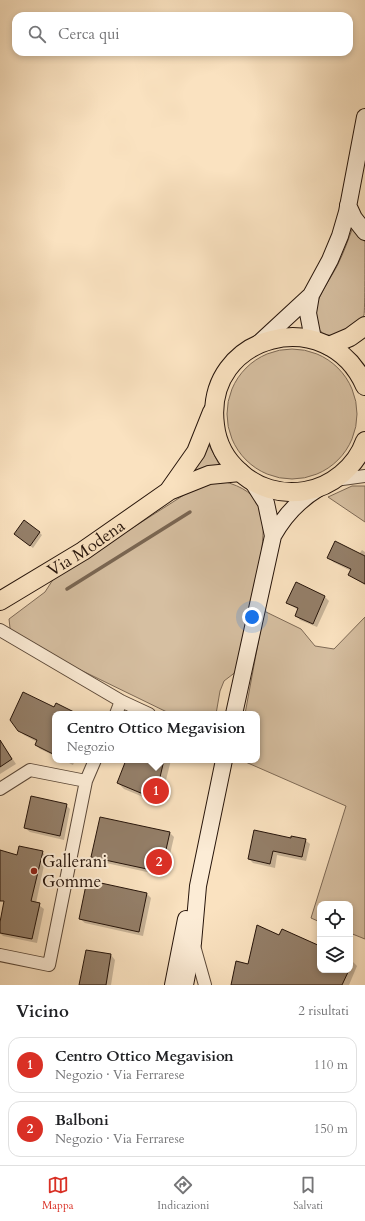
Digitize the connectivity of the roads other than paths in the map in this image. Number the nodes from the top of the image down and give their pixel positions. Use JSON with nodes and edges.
{"nodes":[{"id":1,"x":365,"y":117,"type":"edge"},
{"id":2,"x":348,"y":204,"type":"junction"},
{"id":3,"x":365,"y":232,"type":"edge"},
{"id":4,"x":311,"y":295,"type":"junction"},
{"id":5,"x":365,"y":326,"type":"edge"},
{"id":6,"x":321,"y":342,"type":"junction"},
{"id":7,"x":256,"y":345,"type":"junction"},
{"id":8,"x":365,"y":386,"type":"edge"},
{"id":9,"x":214,"y":405,"type":"junction"},
{"id":10,"x":365,"y":441,"type":"edge"},
{"id":11,"x":365,"y":476,"type":"edge"},
{"id":12,"x":246,"y":477,"type":"junction"},
{"id":13,"x":329,"y":483,"type":"junction"},
{"id":14,"x":169,"y":491,"type":"junction"},
{"id":15,"x":273,"y":536,"type":"junction"},
{"id":16,"x":0,"y":601,"type":"edge"},
{"id":17,"x":0,"y":630,"type":"edge"},
{"id":18,"x":121,"y":701,"type":"junction"},
{"id":19,"x":117,"y":711,"type":"edge"},
{"id":20,"x":143,"y":711,"type":"edge"},
{"id":21,"x":235,"y":711,"type":"edge"},
{"id":22,"x":94,"y":763,"type":"edge"},
{"id":23,"x":223,"y":763,"type":"edge"},
{"id":24,"x":86,"y":780,"type":"junction"},
{"id":25,"x":0,"y":789,"type":"edge"},
{"id":26,"x":198,"y":886,"type":"junction"},
{"id":27,"x":193,"y":943,"type":"junction"},
{"id":28,"x":0,"y":955,"type":"edge"},
{"id":29,"x":173,"y":985,"type":"edge"},
{"id":30,"x":185,"y":985,"type":"edge"},
{"id":31,"x":205,"y":985,"type":"edge"}],
"edges":[{"from":1,"to":2,"type":"main road"},
{"from":2,"to":3,"type":"main road"},
{"from":2,"to":4,"type":"main road"},
{"from":4,"to":6,"type":"main road"},
{"from":4,"to":7,"type":"main road"},
{"from":5,"to":6,"type":"main road"},
{"from":6,"to":7,"type":"main road","name":"Via Modena"},
{"from":6,"to":8,"type":"main road","name":"Via Modena"},
{"from":7,"to":9,"type":"main road","name":"Via Modena"},
{"from":9,"to":12,"type":"main road","name":"Via Modena"},
{"from":9,"to":14,"type":"main road","name":"Via Modena"},
{"from":10,"to":13,"type":"main road","name":"Via Modena"},
{"from":11,"to":13,"type":"street"},
{"from":12,"to":13,"type":"main road","name":"Via Modena"},
{"from":12,"to":14,"type":"main road","name":"Via Modena"},
{"from":12,"to":15,"type":"main road"},
{"from":13,"to":15,"type":"main road"},
{"from":14,"to":16,"type":"main road","name":"Via Modena"},
{"from":15,"to":21,"type":"main road"},
{"from":17,"to":18,"type":"street"},
{"from":18,"to":19,"type":"street"},
{"from":18,"to":20,"type":"street"},
{"from":22,"to":24,"type":"street"},
{"from":23,"to":26,"type":"main road"},
{"from":24,"to":25,"type":"street"},
{"from":24,"to":28,"type":"street"},
{"from":26,"to":27,"type":"main road"},
{"from":26,"to":29,"type":"main road"},
{"from":27,"to":30,"type":"main road"},
{"from":27,"to":31,"type":"street"}]}
